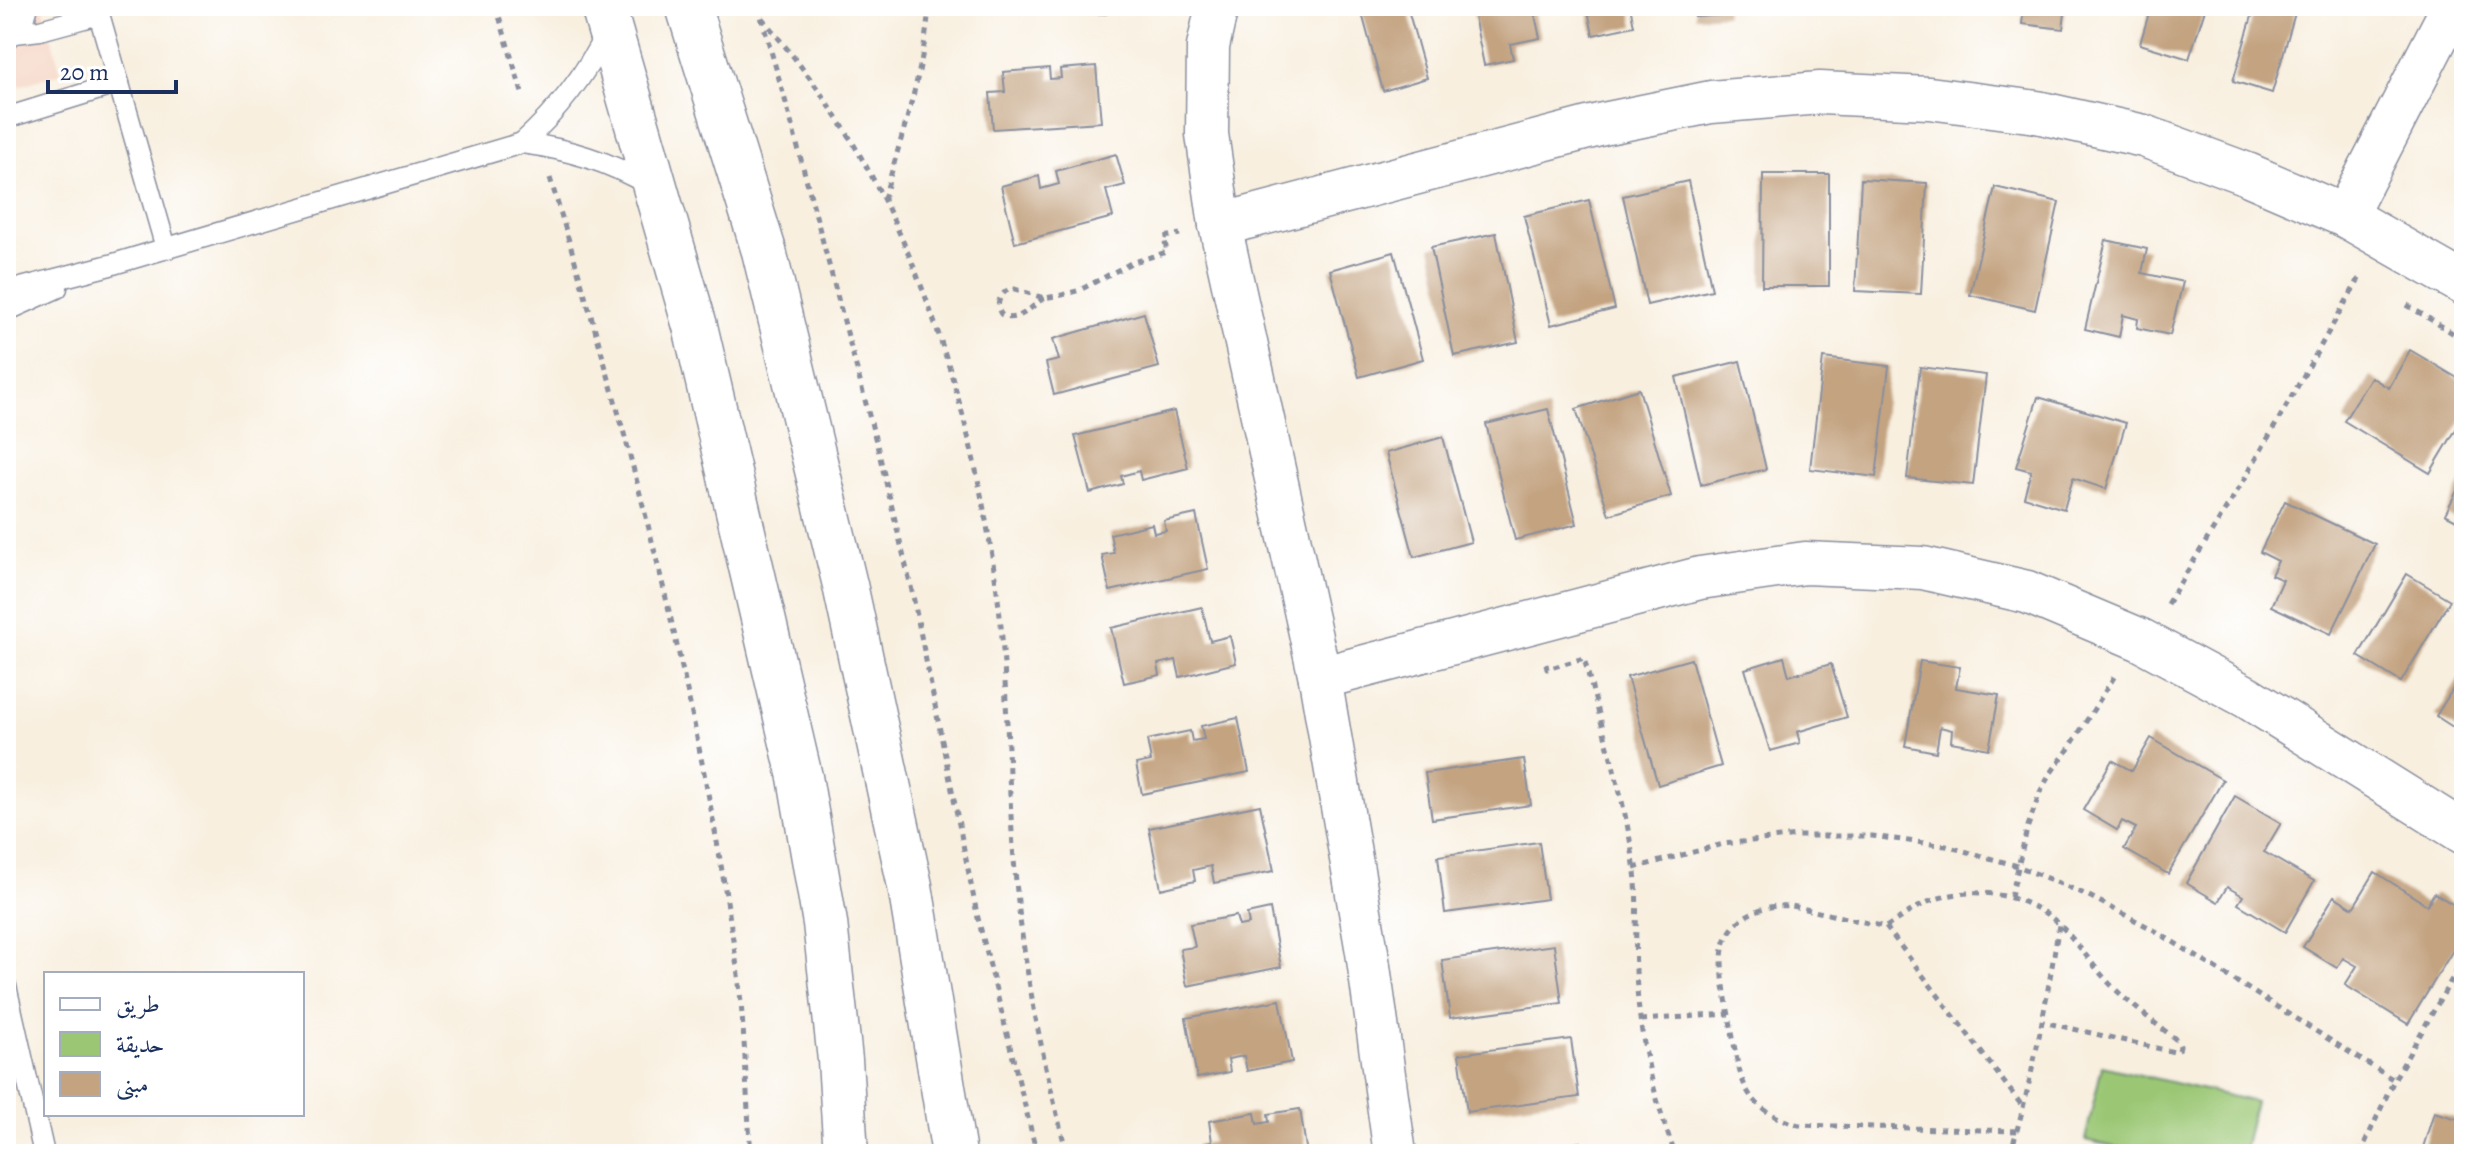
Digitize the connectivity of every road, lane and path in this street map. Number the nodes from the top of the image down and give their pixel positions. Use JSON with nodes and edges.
{"nodes":[{"id":1,"x":28,"y":6,"type":"edge"},
{"id":2,"x":496,"y":6,"type":"edge"},
{"id":3,"x":688,"y":6,"type":"edge"},
{"id":4,"x":758,"y":6,"type":"edge"},
{"id":5,"x":929,"y":6,"type":"edge"},
{"id":6,"x":1217,"y":6,"type":"edge"},
{"id":7,"x":2453,"y":6,"type":"edge"},
{"id":8,"x":98,"y":10,"type":"edge"},
{"id":9,"x":606,"y":16,"type":"edge"},
{"id":10,"x":762,"y":18,"type":"junction"},
{"id":11,"x":11,"y":35,"type":"edge"},
{"id":12,"x":119,"y":83,"type":"junction"},
{"id":13,"x":6,"y":118,"type":"edge"},
{"id":14,"x":532,"y":140,"type":"junction"},
{"id":15,"x":655,"y":189,"type":"junction"},
{"id":16,"x":884,"y":200,"type":"junction"},
{"id":17,"x":2345,"y":216,"type":"junction"},
{"id":18,"x":1220,"y":225,"type":"junction"},
{"id":19,"x":166,"y":248,"type":"junction"},
{"id":20,"x":110,"y":265,"type":"junction"},
{"id":21,"x":2372,"y":284,"type":"dead end"},
{"id":22,"x":2464,"y":284,"type":"edge"},
{"id":23,"x":6,"y":292,"type":"edge"},
{"id":24,"x":1044,"y":298,"type":"junction"},
{"id":25,"x":2398,"y":300,"type":"dead end"},
{"id":26,"x":6,"y":311,"type":"edge"},
{"id":27,"x":2464,"y":340,"type":"edge"},
{"id":28,"x":1535,"y":623,"type":"junction"},
{"id":29,"x":2141,"y":640,"type":"junction"},
{"id":30,"x":1320,"y":678,"type":"junction"},
{"id":31,"x":2464,"y":833,"type":"edge"},
{"id":32,"x":2018,"y":866,"type":"junction"},
{"id":33,"x":1634,"y":868,"type":"junction"},
{"id":34,"x":2011,"y":897,"type":"junction"},
{"id":35,"x":2059,"y":924,"type":"junction"},
{"id":36,"x":1886,"y":927,"type":"junction"},
{"id":37,"x":2464,"y":958,"type":"edge"},
{"id":38,"x":6,"y":986,"type":"edge"},
{"id":39,"x":1729,"y":1014,"type":"junction"},
{"id":40,"x":1641,"y":1020,"type":"junction"},
{"id":41,"x":2043,"y":1022,"type":"junction"},
{"id":42,"x":2394,"y":1080,"type":"junction"},
{"id":43,"x":2023,"y":1107,"type":"junction"},
{"id":44,"x":2017,"y":1131,"type":"junction"},
{"id":45,"x":44,"y":1154,"type":"edge"},
{"id":46,"x":751,"y":1154,"type":"edge"},
{"id":47,"x":846,"y":1154,"type":"edge"},
{"id":48,"x":954,"y":1154,"type":"edge"},
{"id":49,"x":1037,"y":1154,"type":"edge"},
{"id":50,"x":1067,"y":1154,"type":"edge"},
{"id":51,"x":1395,"y":1154,"type":"edge"},
{"id":52,"x":1675,"y":1154,"type":"edge"},
{"id":53,"x":2010,"y":1154,"type":"edge"},
{"id":54,"x":2360,"y":1154,"type":"edge"}],
"edges":[{"from":1,"to":11,"type":"lane"},
{"from":2,"to":14,"type":"path"},
{"from":3,"to":48,"type":"street"},
{"from":4,"to":10,"type":"path"},
{"from":5,"to":16,"type":"path"},
{"from":6,"to":18,"type":"street"},
{"from":7,"to":17,"type":"street"},
{"from":8,"to":11,"type":"lane"},
{"from":8,"to":12,"type":"lane"},
{"from":9,"to":14,"type":"lane"},
{"from":9,"to":15,"type":"street"},
{"from":10,"to":16,"type":"path"},
{"from":10,"to":49,"type":"path"},
{"from":12,"to":13,"type":"lane"},
{"from":12,"to":19,"type":"lane"},
{"from":14,"to":15,"type":"lane"},
{"from":14,"to":19,"type":"lane"},
{"from":14,"to":46,"type":"path"},
{"from":15,"to":47,"type":"street"},
{"from":16,"to":50,"type":"path"},
{"from":17,"to":18,"type":"street"},
{"from":17,"to":22,"type":"street"},
{"from":18,"to":24,"type":"path"},
{"from":18,"to":30,"type":"street"},
{"from":19,"to":20,"type":"lane"},
{"from":20,"to":23,"type":"lane"},
{"from":20,"to":26,"type":"lane"},
{"from":21,"to":29,"type":"path"},
{"from":24,"to":24,"type":"path"},
{"from":25,"to":27,"type":"path"},
{"from":28,"to":29,"type":"street"},
{"from":28,"to":30,"type":"street"},
{"from":28,"to":33,"type":"path"},
{"from":29,"to":31,"type":"street"},
{"from":29,"to":32,"type":"path"},
{"from":30,"to":51,"type":"street"},
{"from":32,"to":33,"type":"path"},
{"from":32,"to":34,"type":"path"},
{"from":32,"to":42,"type":"path"},
{"from":33,"to":40,"type":"path"},
{"from":34,"to":35,"type":"path"},
{"from":34,"to":36,"type":"path"},
{"from":35,"to":41,"type":"path"},
{"from":35,"to":41,"type":"path"},
{"from":36,"to":39,"type":"path"},
{"from":36,"to":43,"type":"path"},
{"from":37,"to":42,"type":"path"},
{"from":38,"to":45,"type":"lane"},
{"from":39,"to":40,"type":"path"},
{"from":39,"to":44,"type":"path"},
{"from":40,"to":52,"type":"path"},
{"from":41,"to":43,"type":"path"},
{"from":42,"to":54,"type":"path"},
{"from":43,"to":44,"type":"path"},
{"from":44,"to":53,"type":"path"}]}
